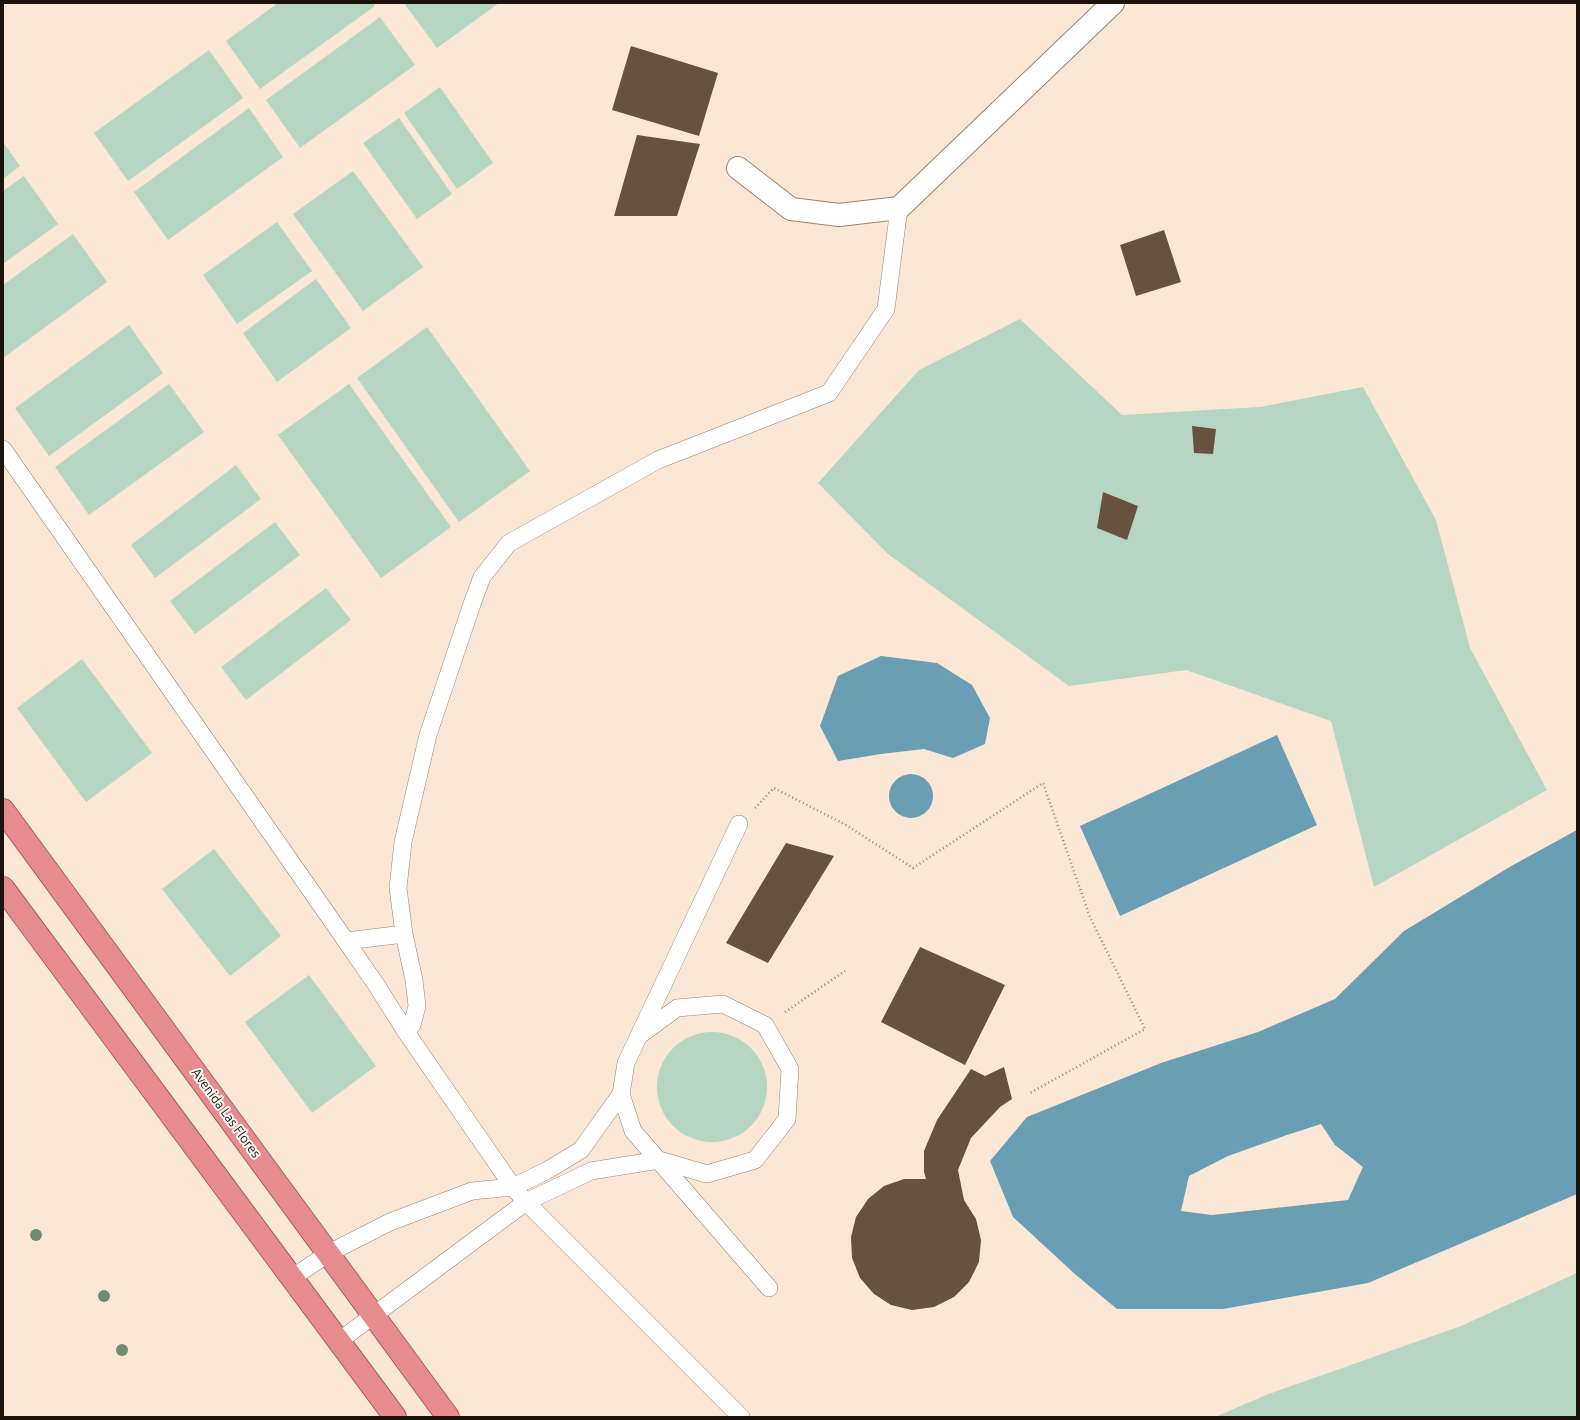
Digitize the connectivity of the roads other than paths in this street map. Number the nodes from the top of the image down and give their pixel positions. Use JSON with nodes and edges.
{"nodes":[{"id":1,"x":1113,"y":3,"type":"edge"},
{"id":2,"x":738,"y":168,"type":"dead end"},
{"id":3,"x":899,"y":208,"type":"junction"},
{"id":4,"x":3,"y":449,"type":"edge"},
{"id":5,"x":3,"y":810,"type":"edge"},
{"id":6,"x":739,"y":824,"type":"road end"},
{"id":7,"x":3,"y":888,"type":"edge"},
{"id":8,"x":404,"y":934,"type":"junction"},
{"id":9,"x":346,"y":941,"type":"junction"},
{"id":10,"x":406,"y":1032,"type":"junction"},
{"id":11,"x":640,"y":1035,"type":"junction"},
{"id":12,"x":622,"y":1094,"type":"junction"},
{"id":13,"x":659,"y":1160,"type":"junction"},
{"id":14,"x":513,"y":1187,"type":"junction"},
{"id":15,"x":526,"y":1202,"type":"junction"},
{"id":16,"x":329,"y":1253,"type":"junction"},
{"id":17,"x":292,"y":1278,"type":"junction"},
{"id":18,"x":769,"y":1288,"type":"dead end"},
{"id":19,"x":374,"y":1316,"type":"junction"},
{"id":20,"x":339,"y":1341,"type":"junction"},
{"id":21,"x":395,"y":1417,"type":"edge"},
{"id":22,"x":448,"y":1417,"type":"edge"},
{"id":23,"x":741,"y":1417,"type":"edge"}],
"edges":[{"from":1,"to":3,"type":"street"},
{"from":2,"to":3,"type":"street"},
{"from":3,"to":8,"type":"lane"},
{"from":4,"to":9,"type":"lane"},
{"from":5,"to":16,"type":"highway","name":"Avenida Las Flores"},
{"from":6,"to":11,"type":"lane"},
{"from":7,"to":17,"type":"highway"},
{"from":8,"to":9,"type":"lane"},
{"from":8,"to":10,"type":"lane"},
{"from":9,"to":10,"type":"lane"},
{"from":10,"to":14,"type":"lane"},
{"from":11,"to":12,"type":"lane"},
{"from":11,"to":13,"type":"lane"},
{"from":12,"to":13,"type":"lane"},
{"from":12,"to":14,"type":"lane"},
{"from":13,"to":15,"type":"lane"},
{"from":13,"to":18,"type":"lane"},
{"from":14,"to":15,"type":"lane"},
{"from":14,"to":16,"type":"lane"},
{"from":15,"to":19,"type":"lane"},
{"from":15,"to":23,"type":"lane"},
{"from":16,"to":17,"type":"lane"},
{"from":16,"to":19,"type":"highway","name":"Avenida Las Flores"},
{"from":17,"to":20,"type":"highway"},
{"from":19,"to":20,"type":"lane"},
{"from":19,"to":22,"type":"highway","name":"Avenida Las Flores"},
{"from":20,"to":21,"type":"highway"}]}
